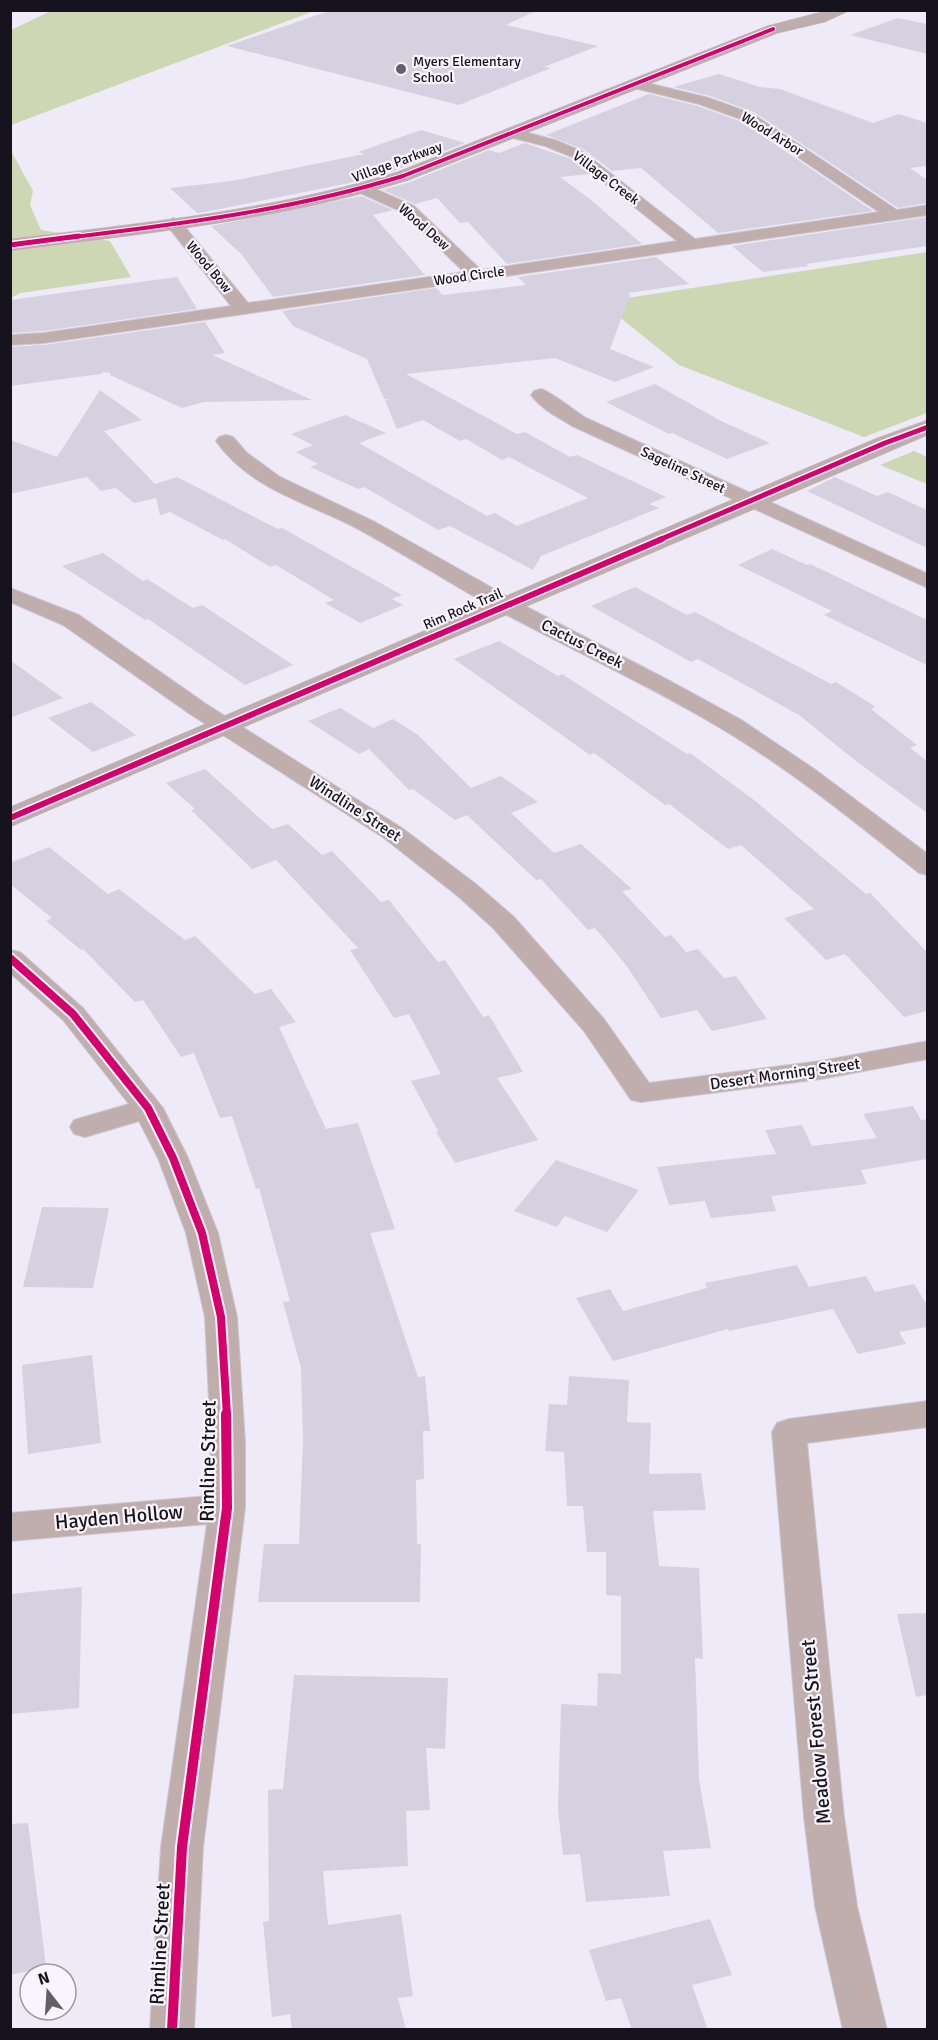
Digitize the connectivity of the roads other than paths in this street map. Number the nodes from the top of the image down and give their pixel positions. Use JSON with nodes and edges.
{"nodes":[{"id":1,"x":806,"y":10,"type":"edge"},
{"id":2,"x":844,"y":10,"type":"edge"},
{"id":3,"x":773,"y":29,"type":"junction"},
{"id":4,"x":636,"y":84,"type":"junction"},
{"id":5,"x":510,"y":133,"type":"junction"},
{"id":6,"x":364,"y":189,"type":"junction"},
{"id":7,"x":927,"y":210,"type":"edge"},
{"id":8,"x":894,"y":215,"type":"junction"},
{"id":9,"x":173,"y":224,"type":"junction"},
{"id":10,"x":10,"y":244,"type":"edge"},
{"id":11,"x":691,"y":244,"type":"junction"},
{"id":12,"x":477,"y":275,"type":"junction"},
{"id":13,"x":244,"y":310,"type":"junction"},
{"id":14,"x":10,"y":340,"type":"edge"},
{"id":15,"x":541,"y":395,"type":"dead end"},
{"id":16,"x":927,"y":427,"type":"edge"},
{"id":17,"x":226,"y":441,"type":"dead end"},
{"id":18,"x":749,"y":501,"type":"junction"},
{"id":19,"x":927,"y":582,"type":"edge"},
{"id":20,"x":10,"y":594,"type":"edge"},
{"id":21,"x":507,"y":605,"type":"junction"},
{"id":22,"x":226,"y":726,"type":"junction"},
{"id":23,"x":10,"y":818,"type":"edge"},
{"id":24,"x":927,"y":867,"type":"edge"},
{"id":25,"x":10,"y":958,"type":"edge"},
{"id":26,"x":927,"y":1050,"type":"edge"},
{"id":27,"x":641,"y":1093,"type":"joint"},
{"id":28,"x":148,"y":1107,"type":"junction"},
{"id":29,"x":85,"y":1127,"type":"dead end"},
{"id":30,"x":927,"y":1414,"type":"edge"},
{"id":31,"x":227,"y":1508,"type":"junction"},
{"id":32,"x":10,"y":1527,"type":"edge"},
{"id":33,"x":172,"y":2030,"type":"edge"},
{"id":34,"x":865,"y":2030,"type":"edge"}],
"edges":[{"from":1,"to":3,"type":"street","name":"Village Parkway"},
{"from":2,"to":3,"type":"street","name":"Village Parkway"},
{"from":3,"to":4,"type":"street","name":"Village Parkway"},
{"from":4,"to":5,"type":"street","name":"Village Parkway"},
{"from":4,"to":8,"type":"street","name":"Wood Arbor"},
{"from":5,"to":6,"type":"street","name":"Village Parkway"},
{"from":5,"to":11,"type":"street","name":"Village Creek"},
{"from":6,"to":9,"type":"street","name":"Village Parkway"},
{"from":6,"to":12,"type":"street","name":"Wood Dew"},
{"from":7,"to":8,"type":"street","name":"Wood Circle"},
{"from":8,"to":11,"type":"street","name":"Wood Circle"},
{"from":9,"to":10,"type":"street","name":"Village Parkway"},
{"from":9,"to":13,"type":"street","name":"Wood Bow"},
{"from":11,"to":12,"type":"street","name":"Wood Circle"},
{"from":12,"to":13,"type":"street","name":"Wood Circle"},
{"from":13,"to":14,"type":"street","name":"Wood Circle"},
{"from":15,"to":18,"type":"street","name":"Sageline Street"},
{"from":16,"to":18,"type":"street","name":"Rim Rock Trail"},
{"from":17,"to":21,"type":"street","name":"Cactus Creek"},
{"from":18,"to":19,"type":"street","name":"Sageline Street"},
{"from":18,"to":21,"type":"street","name":"Rim Rock Trail"},
{"from":20,"to":22,"type":"street","name":"Windline Street"},
{"from":21,"to":22,"type":"street","name":"Rim Rock Trail"},
{"from":21,"to":24,"type":"street","name":"Cactus Creek"},
{"from":22,"to":23,"type":"street","name":"Rim Rock Trail"},
{"from":22,"to":27,"type":"street","name":"Windline Street"},
{"from":25,"to":28,"type":"street","name":"Rimline Street"},
{"from":26,"to":27,"type":"street","name":"Desert Morning Street"},
{"from":28,"to":29,"type":"street"},
{"from":28,"to":31,"type":"street","name":"Rimline Street"},
{"from":30,"to":34,"type":"street","name":"Meadow Forest Street"},
{"from":31,"to":32,"type":"street","name":"Hayden Hollow"},
{"from":31,"to":33,"type":"street","name":"Rimline Street"}]}
